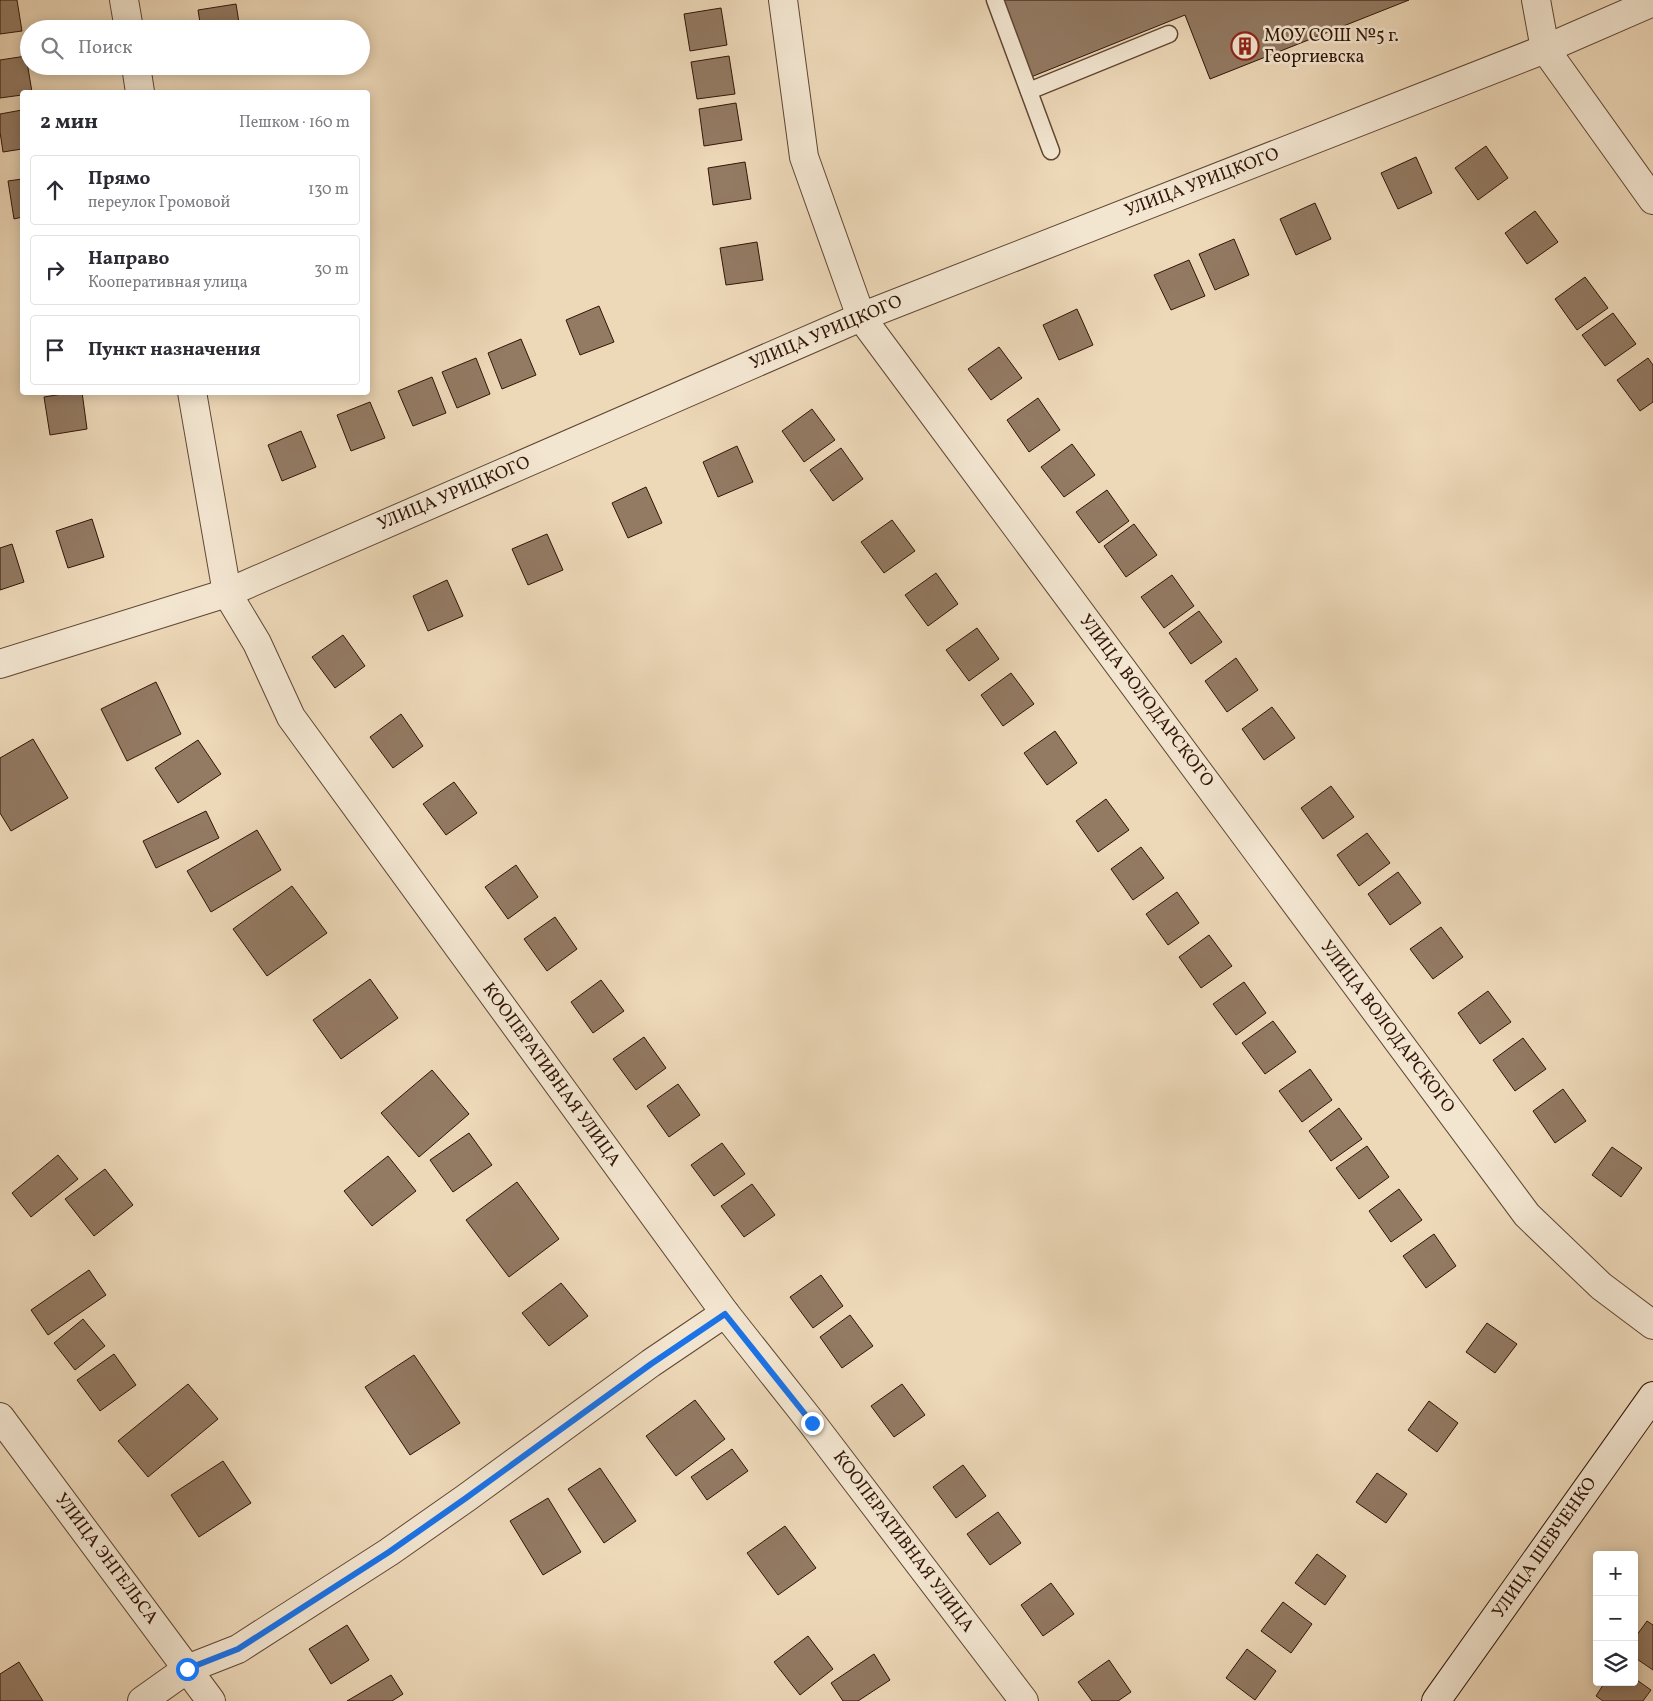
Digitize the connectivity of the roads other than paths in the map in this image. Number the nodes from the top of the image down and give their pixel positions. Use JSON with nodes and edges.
{"nodes":[{"id":1,"x":124,"y":0,"type":"edge"},
{"id":2,"x":784,"y":0,"type":"edge"},
{"id":3,"x":995,"y":0,"type":"edge"},
{"id":4,"x":1536,"y":0,"type":"edge"},
{"id":5,"x":1653,"y":2,"type":"edge"},
{"id":6,"x":127,"y":20,"type":"edge"},
{"id":7,"x":1169,"y":34,"type":"dead end"},
{"id":8,"x":1545,"y":49,"type":"junction"},
{"id":9,"x":137,"y":75,"type":"edge"},
{"id":10,"x":140,"y":90,"type":"edge"},
{"id":11,"x":1029,"y":91,"type":"junction"},
{"id":12,"x":1051,"y":151,"type":"dead end"},
{"id":13,"x":1653,"y":200,"type":"edge"},
{"id":14,"x":861,"y":317,"type":"junction"},
{"id":15,"x":193,"y":395,"type":"edge"},
{"id":16,"x":227,"y":592,"type":"junction"},
{"id":17,"x":0,"y":664,"type":"edge"},
{"id":18,"x":725,"y":1314,"type":"junction"},
{"id":19,"x":1653,"y":1325,"type":"edge"},
{"id":20,"x":1653,"y":1396,"type":"edge"},
{"id":21,"x":0,"y":1417,"type":"edge"},
{"id":22,"x":187,"y":1669,"type":"junction"},
{"id":23,"x":142,"y":1701,"type":"edge"},
{"id":24,"x":211,"y":1701,"type":"edge"},
{"id":25,"x":1024,"y":1701,"type":"edge"},
{"id":26,"x":1436,"y":1701,"type":"edge"}],
"edges":[{"from":1,"to":6,"type":"street"},
{"from":2,"to":14,"type":"street","name":"УЛИЦА ВОЛОДАРСКОГО"},
{"from":3,"to":11,"type":"lane"},
{"from":4,"to":8,"type":"street"},
{"from":5,"to":8,"type":"street","name":"УЛИЦА УРИЦКОГО"},
{"from":7,"to":11,"type":"lane"},
{"from":8,"to":13,"type":"street"},
{"from":8,"to":14,"type":"street","name":"УЛИЦА УРИЦКОГО"},
{"from":9,"to":10,"type":"street"},
{"from":11,"to":12,"type":"lane"},
{"from":14,"to":16,"type":"street","name":"УЛИЦА УРИЦКОГО"},
{"from":14,"to":19,"type":"street","name":"УЛИЦА ВОЛОДАРСКОГО"},
{"from":15,"to":16,"type":"street","name":"КООПЕРАТИВНАЯ УЛИЦА"},
{"from":16,"to":17,"type":"street","name":"УЛИЦА УРИЦКОГО"},
{"from":16,"to":18,"type":"street","name":"КООПЕРАТИВНАЯ УЛИЦА"},
{"from":18,"to":22,"type":"street"},
{"from":18,"to":25,"type":"street","name":"КООПЕРАТИВНАЯ УЛИЦА"},
{"from":20,"to":26,"type":"street","name":"УЛИЦА ШЕВЧЕНКО"},
{"from":21,"to":22,"type":"street","name":"УЛИЦА ЭНГЕЛЬСА"},
{"from":22,"to":23,"type":"street"},
{"from":22,"to":24,"type":"street","name":"УЛИЦА ЭНГЕЛЬСА"}]}
